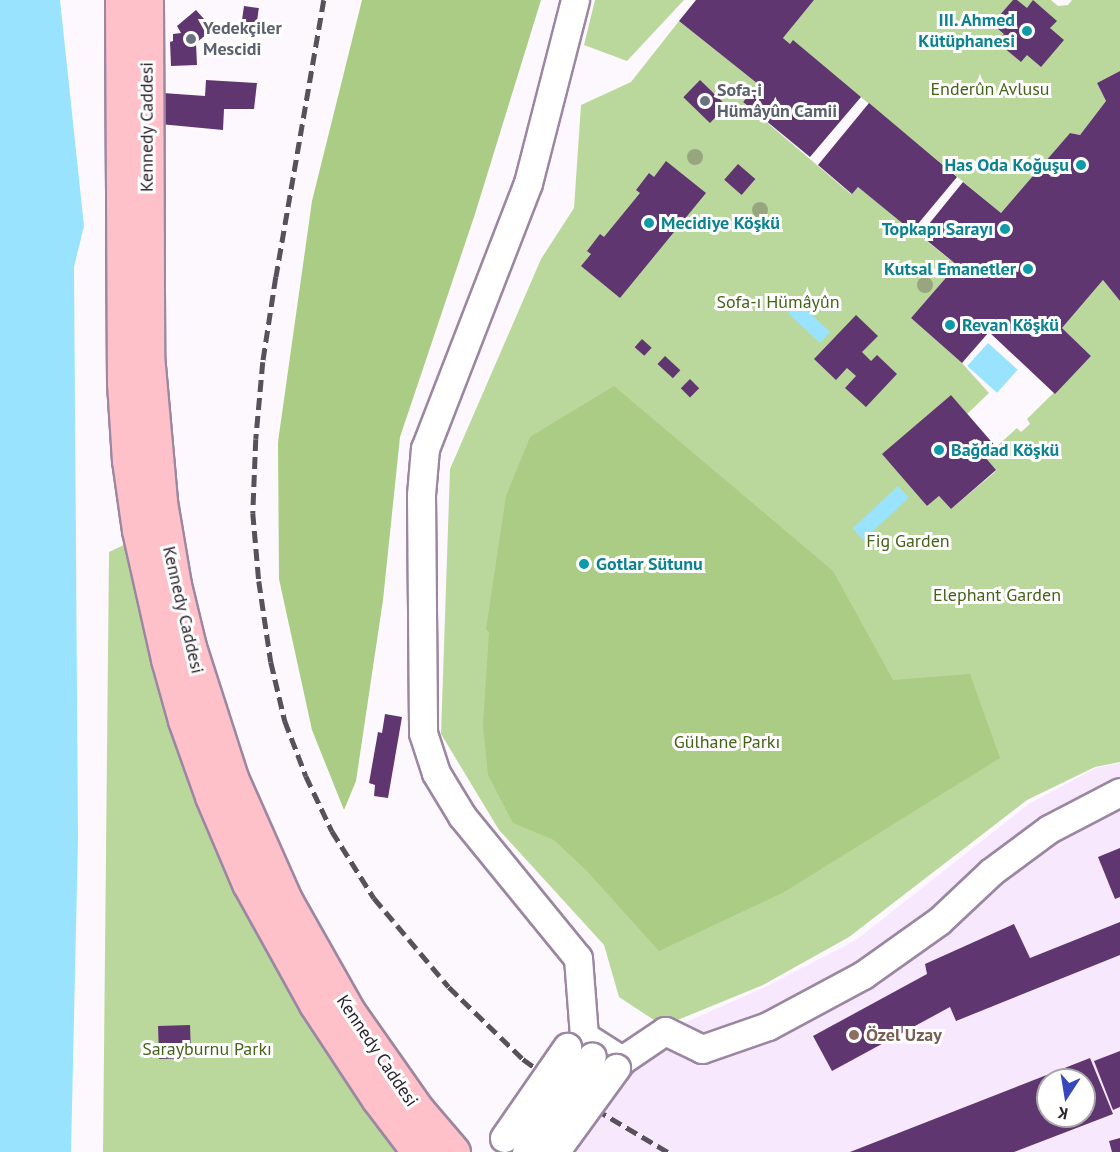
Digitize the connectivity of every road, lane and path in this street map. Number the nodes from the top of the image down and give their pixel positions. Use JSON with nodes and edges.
{"nodes":[{"id":1,"x":122,"y":0,"type":"edge"},
{"id":2,"x":146,"y":0,"type":"edge"},
{"id":3,"x":575,"y":0,"type":"edge"},
{"id":4,"x":1120,"y":792,"type":"edge"},
{"id":5,"x":586,"y":1046,"type":"junction"},
{"id":6,"x":619,"y":1064,"type":"junction"},
{"id":7,"x":513,"y":1148,"type":"edge"},
{"id":8,"x":419,"y":1152,"type":"edge"},
{"id":9,"x":453,"y":1152,"type":"edge"},
{"id":10,"x":555,"y":1152,"type":"edge"}],
"edges":[{"from":1,"to":8,"type":"main road","name":"Kennedy Caddesi"},
{"from":2,"to":9,"type":"main road","name":"Kennedy Caddesi"},
{"from":3,"to":5,"type":"street"},
{"from":4,"to":6,"type":"street"},
{"from":5,"to":6,"type":"street"},
{"from":5,"to":7,"type":"street","bridge":true},
{"from":6,"to":10,"type":"street","bridge":true}]}
